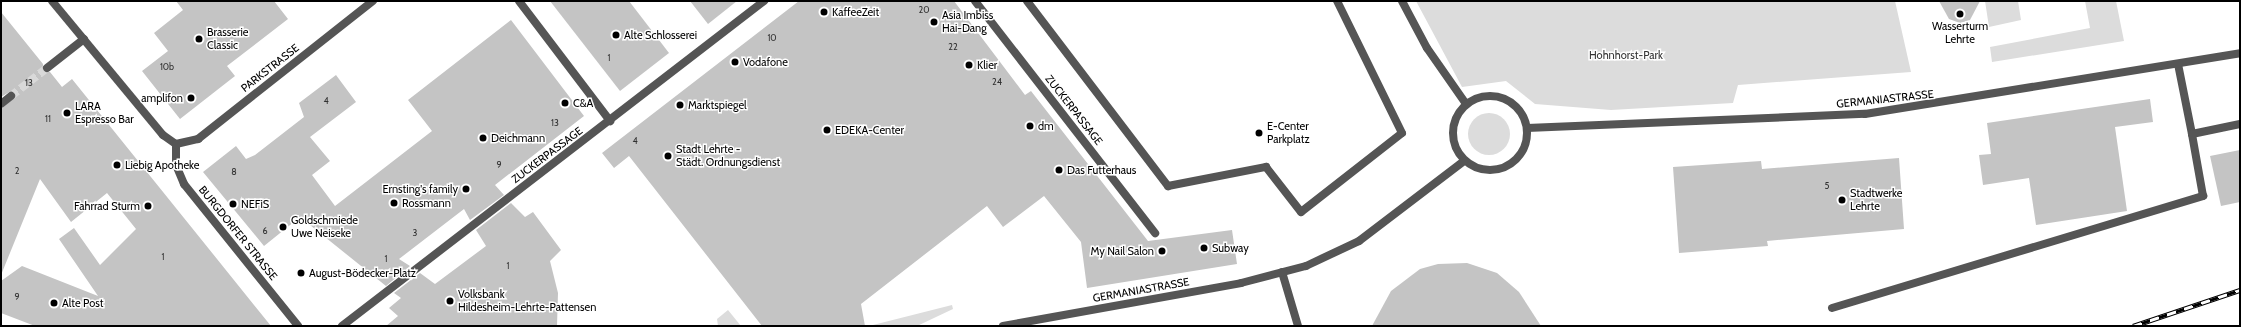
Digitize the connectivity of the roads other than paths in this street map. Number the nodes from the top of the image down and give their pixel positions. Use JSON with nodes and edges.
{"nodes":[{"id":1,"x":52,"y":1,"type":"edge"},
{"id":2,"x":373,"y":1,"type":"edge"},
{"id":3,"x":519,"y":1,"type":"edge"},
{"id":4,"x":764,"y":1,"type":"edge"},
{"id":5,"x":975,"y":1,"type":"edge"},
{"id":6,"x":1027,"y":1,"type":"edge"},
{"id":7,"x":1336,"y":1,"type":"edge"},
{"id":8,"x":1402,"y":1,"type":"edge"},
{"id":9,"x":84,"y":39,"type":"junction"},
{"id":10,"x":2240,"y":53,"type":"edge"},
{"id":11,"x":2178,"y":64,"type":"junction"},
{"id":12,"x":47,"y":68,"type":"tunnel mouth"},
{"id":13,"x":11,"y":96,"type":"tunnel mouth"},
{"id":14,"x":1,"y":104,"type":"edge"},
{"id":15,"x":1466,"y":104,"type":"junction"},
{"id":16,"x":610,"y":121,"type":"junction"},
{"id":17,"x":2240,"y":124,"type":"edge"},
{"id":18,"x":1527,"y":128,"type":"junction"},
{"id":19,"x":2192,"y":134,"type":"junction"},
{"id":20,"x":176,"y":144,"type":"junction"},
{"id":21,"x":1464,"y":161,"type":"junction"},
{"id":22,"x":1155,"y":233,"type":"dead end"},
{"id":23,"x":1282,"y":272,"type":"junction"},
{"id":24,"x":1832,"y":308,"type":"dead end"},
{"id":25,"x":298,"y":326,"type":"edge"},
{"id":26,"x":342,"y":326,"type":"edge"},
{"id":27,"x":1004,"y":326,"type":"edge"},
{"id":28,"x":1298,"y":326,"type":"edge"}],
"edges":[{"from":1,"to":9,"type":"street"},
{"from":2,"to":20,"type":"street","name":"PARKSTRASSE"},
{"from":3,"to":16,"type":"street"},
{"from":4,"to":16,"type":"street","name":"ZUCKERPASSAGE"},
{"from":5,"to":22,"type":"street","name":"ZUCKERPASSAGE"},
{"from":6,"to":7,"type":"street"},
{"from":8,"to":15,"type":"street"},
{"from":9,"to":12,"type":"street"},
{"from":9,"to":20,"type":"street"},
{"from":10,"to":11,"type":"street","name":"GERMANIASTRASSE"},
{"from":11,"to":18,"type":"street","name":"GERMANIASTRASSE"},
{"from":11,"to":19,"type":"street"},
{"from":13,"to":14,"type":"street"},
{"from":15,"to":18,"type":"street"},
{"from":15,"to":21,"type":"street"},
{"from":16,"to":26,"type":"street","name":"ZUCKERPASSAGE"},
{"from":17,"to":19,"type":"street"},
{"from":18,"to":21,"type":"street"},
{"from":19,"to":24,"type":"street"},
{"from":20,"to":25,"type":"street","name":"BURGDORFER STRASSE"},
{"from":21,"to":23,"type":"street","name":"GERMANIASTRASSE"},
{"from":23,"to":27,"type":"street","name":"GERMANIASTRASSE"},
{"from":23,"to":28,"type":"street"}]}
